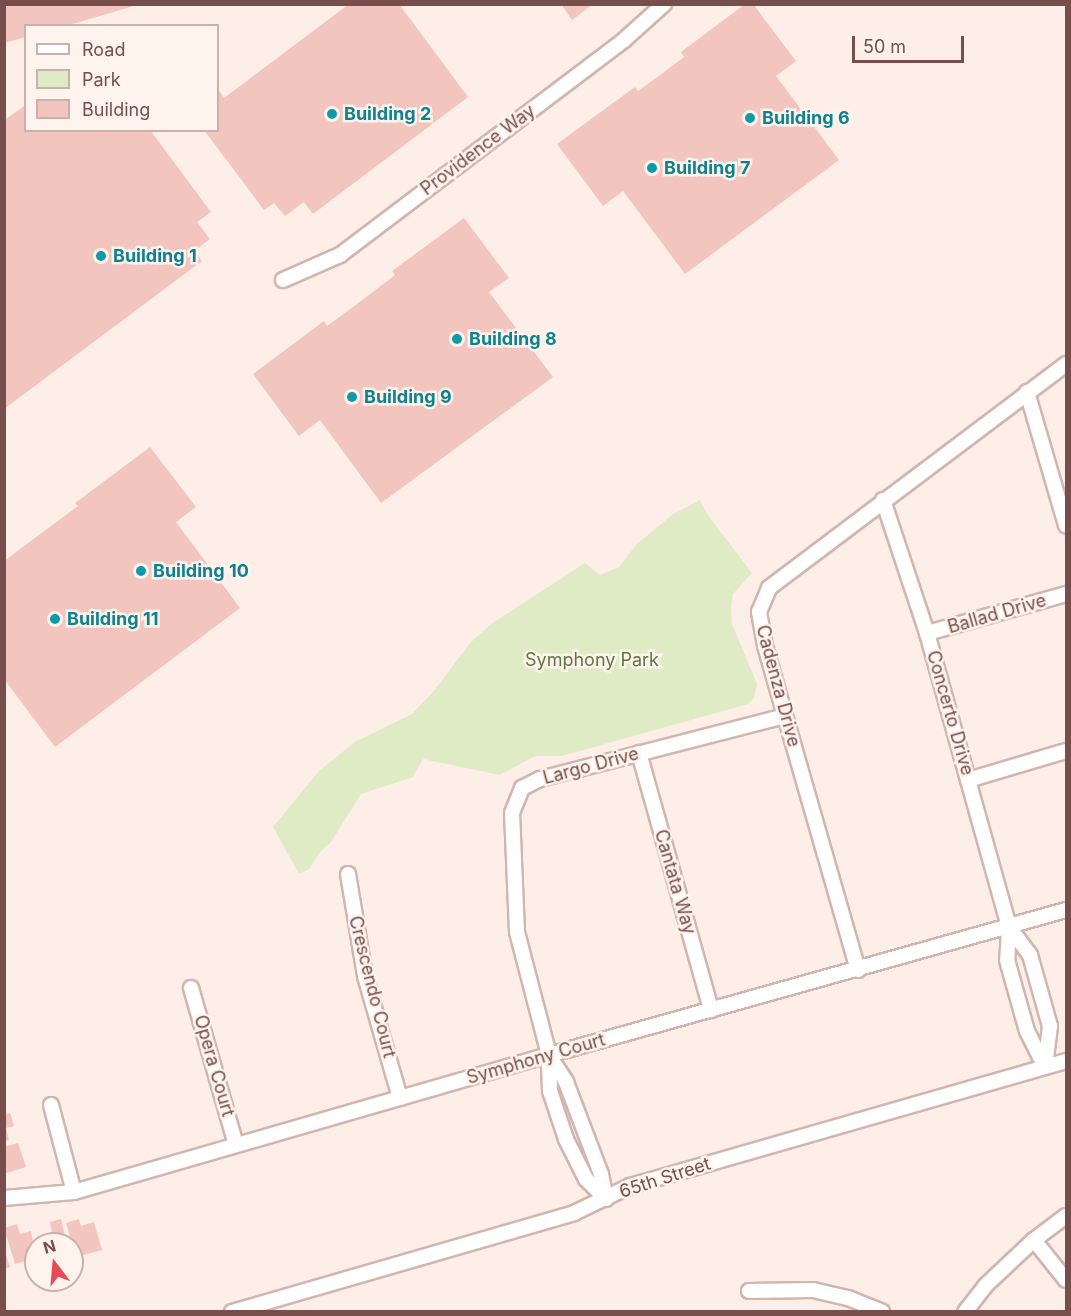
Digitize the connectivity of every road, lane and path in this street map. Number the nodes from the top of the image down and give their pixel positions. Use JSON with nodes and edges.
{"nodes":[{"id":1,"x":664,"y":4,"type":"edge"},
{"id":2,"x":283,"y":280,"type":"dead end"},
{"id":3,"x":1066,"y":364,"type":"edge"},
{"id":4,"x":1027,"y":392,"type":"junction"},
{"id":5,"x":883,"y":500,"type":"junction"},
{"id":6,"x":1066,"y":525,"type":"edge"},
{"id":7,"x":1066,"y":594,"type":"edge"},
{"id":8,"x":927,"y":633,"type":"junction"},
{"id":9,"x":785,"y":716,"type":"junction"},
{"id":10,"x":1066,"y":751,"type":"edge"},
{"id":11,"x":639,"y":753,"type":"junction"},
{"id":12,"x":968,"y":780,"type":"junction"},
{"id":13,"x":348,"y":874,"type":"dead end"},
{"id":14,"x":1066,"y":910,"type":"edge"},
{"id":15,"x":1009,"y":927,"type":"junction"},
{"id":16,"x":858,"y":970,"type":"junction"},
{"id":17,"x":191,"y":988,"type":"dead end"},
{"id":18,"x":711,"y":1010,"type":"junction"},
{"id":19,"x":549,"y":1055,"type":"junction"},
{"id":20,"x":1066,"y":1061,"type":"edge"},
{"id":21,"x":1045,"y":1066,"type":"junction"},
{"id":22,"x":400,"y":1098,"type":"junction"},
{"id":23,"x":51,"y":1105,"type":"dead end"},
{"id":24,"x":236,"y":1145,"type":"junction"},
{"id":25,"x":74,"y":1192,"type":"junction"},
{"id":26,"x":4,"y":1198,"type":"edge"},
{"id":27,"x":606,"y":1200,"type":"junction"},
{"id":28,"x":1066,"y":1216,"type":"edge"},
{"id":29,"x":1034,"y":1240,"type":"junction"},
{"id":30,"x":1066,"y":1280,"type":"edge"},
{"id":31,"x":749,"y":1291,"type":"dead end"},
{"id":32,"x":232,"y":1311,"type":"edge"},
{"id":33,"x":882,"y":1311,"type":"edge"},
{"id":34,"x":964,"y":1311,"type":"edge"}],
"edges":[{"from":1,"to":2,"type":"street","name":"Providence Way"},
{"from":3,"to":4,"type":"street","name":"Cadenza Drive"},
{"from":4,"to":5,"type":"street","name":"Cadenza Drive"},
{"from":4,"to":6,"type":"street"},
{"from":5,"to":8,"type":"street","name":"Concerto Drive"},
{"from":5,"to":9,"type":"street","name":"Cadenza Drive"},
{"from":7,"to":8,"type":"street","name":"Ballad Drive"},
{"from":8,"to":12,"type":"street","name":"Concerto Drive"},
{"from":9,"to":11,"type":"street","name":"Largo Drive"},
{"from":9,"to":16,"type":"street","name":"Cadenza Drive"},
{"from":10,"to":12,"type":"street"},
{"from":11,"to":18,"type":"street","name":"Cantata Way"},
{"from":11,"to":19,"type":"street","name":"Largo Drive"},
{"from":12,"to":15,"type":"street","name":"Concerto Drive"},
{"from":13,"to":22,"type":"street","name":"Crescendo Court"},
{"from":14,"to":15,"type":"street","name":"Symphony Court"},
{"from":15,"to":16,"type":"street","name":"Symphony Court"},
{"from":15,"to":21,"type":"street","name":"Concerto Drive"},
{"from":15,"to":21,"type":"street","name":"Concerto Drive"},
{"from":16,"to":18,"type":"street","name":"Symphony Court"},
{"from":17,"to":24,"type":"street","name":"Opera Court"},
{"from":18,"to":19,"type":"street","name":"Symphony Court"},
{"from":19,"to":22,"type":"street","name":"Symphony Court"},
{"from":19,"to":27,"type":"street","name":"Largo Drive"},
{"from":20,"to":21,"type":"street","name":"65th Street"},
{"from":21,"to":27,"type":"street","name":"65th Street"},
{"from":22,"to":24,"type":"street","name":"Symphony Court"},
{"from":23,"to":25,"type":"street"},
{"from":24,"to":25,"type":"street","name":"Symphony Court"},
{"from":25,"to":26,"type":"street","name":"Symphony Court"},
{"from":27,"to":32,"type":"street","name":"65th Street"},
{"from":28,"to":29,"type":"street"},
{"from":29,"to":30,"type":"street"},
{"from":29,"to":34,"type":"street"},
{"from":31,"to":33,"type":"street"}]}
